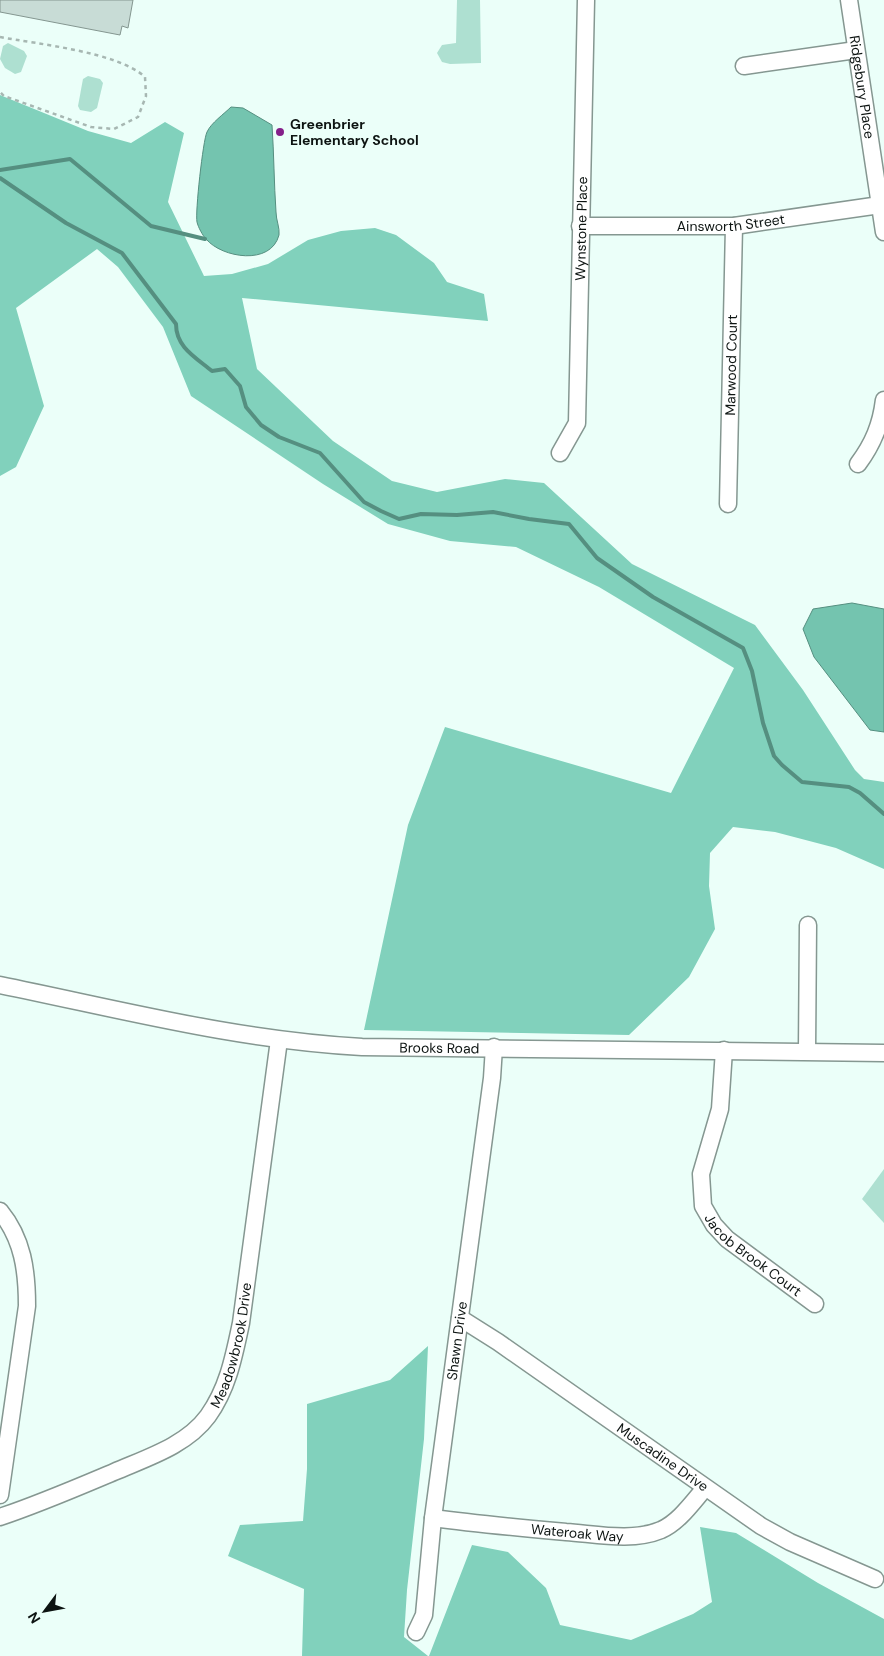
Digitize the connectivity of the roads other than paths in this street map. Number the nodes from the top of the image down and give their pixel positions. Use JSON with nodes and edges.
{"nodes":[{"id":1,"x":586,"y":0,"type":"edge"},
{"id":2,"x":849,"y":0,"type":"edge"},
{"id":3,"x":856,"y":50,"type":"junction"},
{"id":4,"x":744,"y":66,"type":"dead end"},
{"id":5,"x":880,"y":205,"type":"junction"},
{"id":6,"x":580,"y":226,"type":"junction"},
{"id":7,"x":734,"y":226,"type":"junction"},
{"id":8,"x":884,"y":232,"type":"edge"},
{"id":9,"x":884,"y":400,"type":"edge"},
{"id":10,"x":560,"y":453,"type":"dead end"},
{"id":11,"x":858,"y":464,"type":"dead end"},
{"id":12,"x":728,"y":504,"type":"dead end"},
{"id":13,"x":808,"y":925,"type":"dead end"},
{"id":14,"x":1,"y":987,"type":"edge"},
{"id":15,"x":278,"y":1040,"type":"junction"},
{"id":16,"x":494,"y":1048,"type":"junction"},
{"id":17,"x":724,"y":1050,"type":"junction"},
{"id":18,"x":807,"y":1051,"type":"junction"},
{"id":19,"x":884,"y":1053,"type":"edge"},
{"id":20,"x":0,"y":1211,"type":"edge"},
{"id":21,"x":815,"y":1304,"type":"dead end"},
{"id":22,"x":460,"y":1318,"type":"junction"},
{"id":23,"x":705,"y":1488,"type":"junction"},
{"id":24,"x":0,"y":1495,"type":"edge"},
{"id":25,"x":0,"y":1517,"type":"edge"},
{"id":26,"x":433,"y":1518,"type":"junction"},
{"id":27,"x":875,"y":1580,"type":"dead end"},
{"id":28,"x":416,"y":1632,"type":"dead end"}],
"edges":[{"from":1,"to":6,"type":"street","name":"Wynstone Place"},
{"from":2,"to":3,"type":"street","name":"Ridgebury Place"},
{"from":3,"to":4,"type":"street"},
{"from":3,"to":5,"type":"street","name":"Ridgebury Place"},
{"from":5,"to":7,"type":"street","name":"Ainsworth Street"},
{"from":5,"to":8,"type":"street","name":"Ridgebury Place"},
{"from":6,"to":7,"type":"street","name":"Ainsworth Street"},
{"from":6,"to":10,"type":"street","name":"Wynstone Place"},
{"from":7,"to":12,"type":"street","name":"Marwood Court"},
{"from":9,"to":11,"type":"street"},
{"from":13,"to":18,"type":"street"},
{"from":14,"to":15,"type":"street","name":"Brooks Road"},
{"from":15,"to":16,"type":"street","name":"Brooks Road"},
{"from":15,"to":25,"type":"street","name":"Meadowbrook Drive"},
{"from":16,"to":17,"type":"street","name":"Brooks Road"},
{"from":16,"to":22,"type":"street","name":"Shawn Drive"},
{"from":17,"to":18,"type":"street","name":"Brooks Road"},
{"from":17,"to":21,"type":"street","name":"Jacob Brook Court"},
{"from":18,"to":19,"type":"street","name":"Brooks Road"},
{"from":20,"to":24,"type":"street"},
{"from":22,"to":23,"type":"street","name":"Muscadine Drive"},
{"from":22,"to":26,"type":"street","name":"Shawn Drive"},
{"from":23,"to":26,"type":"street","name":"Wateroak Way"},
{"from":23,"to":27,"type":"street","name":"Muscadine Drive"},
{"from":26,"to":28,"type":"street","name":"Shawn Drive"}]}
